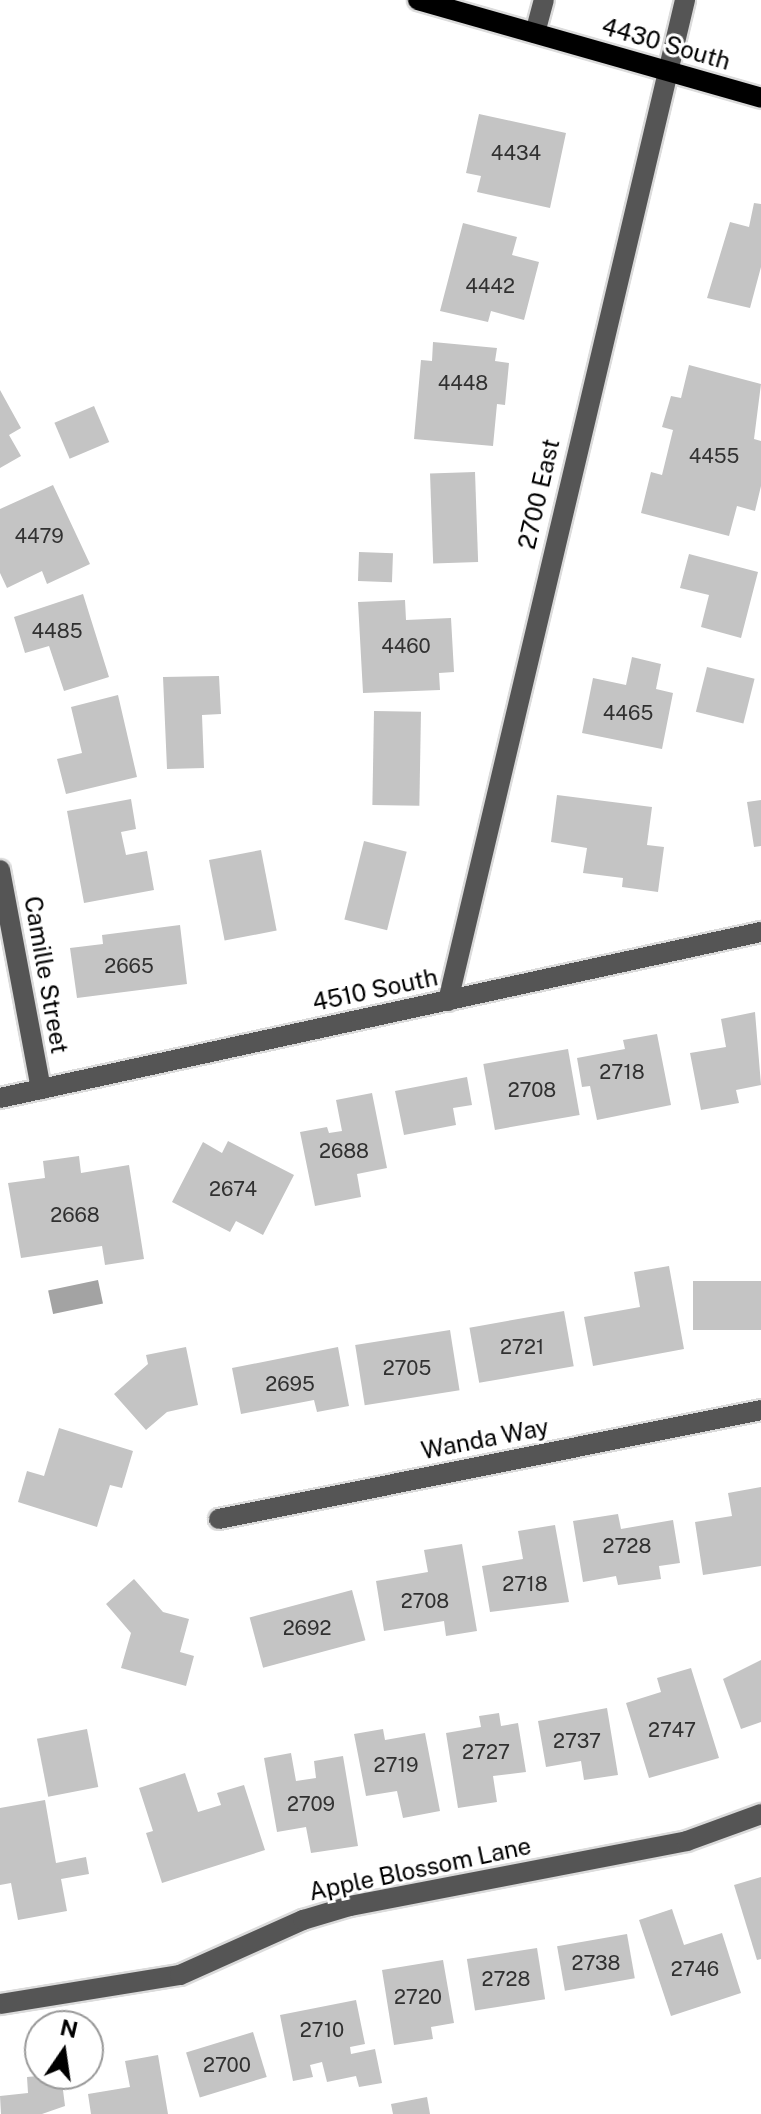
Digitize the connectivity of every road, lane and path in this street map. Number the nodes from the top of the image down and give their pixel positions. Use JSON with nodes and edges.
{"nodes":[{"id":1,"x":418,"y":0,"type":"edge"},
{"id":2,"x":544,"y":0,"type":"edge"},
{"id":3,"x":685,"y":0,"type":"edge"},
{"id":4,"x":535,"y":33,"type":"junction"},
{"id":5,"x":669,"y":71,"type":"junction"},
{"id":6,"x":761,"y":98,"type":"edge"},
{"id":7,"x":0,"y":870,"type":"edge"},
{"id":8,"x":761,"y":932,"type":"edge"},
{"id":9,"x":448,"y":1001,"type":"junction"},
{"id":10,"x":41,"y":1089,"type":"junction"},
{"id":11,"x":0,"y":1098,"type":"edge"},
{"id":12,"x":761,"y":1410,"type":"edge"},
{"id":13,"x":219,"y":1519,"type":"dead end"},
{"id":14,"x":761,"y":1814,"type":"edge"},
{"id":15,"x":0,"y":2004,"type":"edge"}],
"edges":[{"from":1,"to":4,"type":"main road","name":"4430 South"},
{"from":2,"to":4,"type":"street"},
{"from":3,"to":5,"type":"street","name":"2700 East"},
{"from":4,"to":5,"type":"main road","name":"4430 South"},
{"from":5,"to":6,"type":"main road","name":"4430 South"},
{"from":5,"to":9,"type":"street","name":"2700 East"},
{"from":7,"to":10,"type":"street","name":"Camille Street"},
{"from":8,"to":9,"type":"street","name":"4510 South"},
{"from":9,"to":10,"type":"street","name":"4510 South"},
{"from":10,"to":11,"type":"street","name":"4510 South"},
{"from":12,"to":13,"type":"street","name":"Wanda Way"},
{"from":14,"to":15,"type":"street","name":"Apple Blossom Lane"}]}
